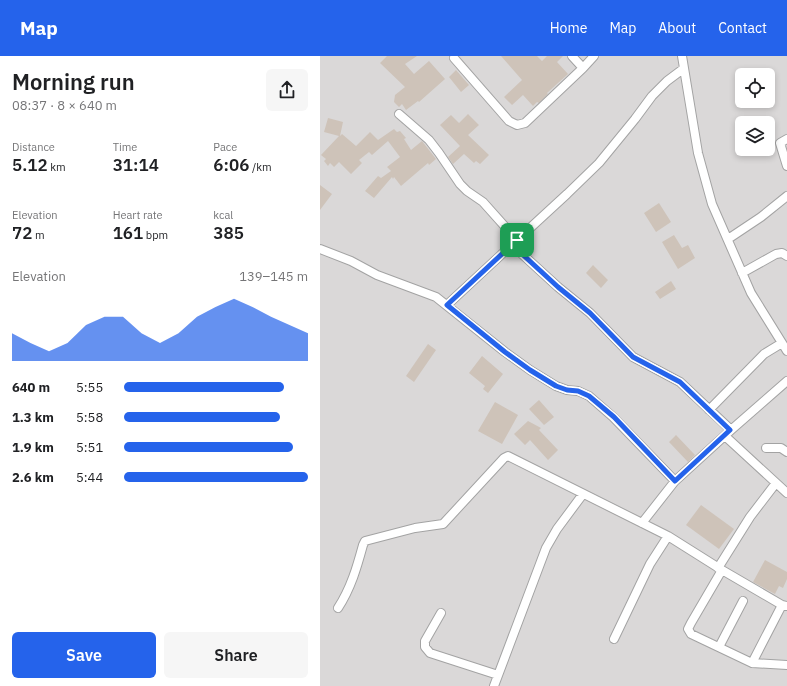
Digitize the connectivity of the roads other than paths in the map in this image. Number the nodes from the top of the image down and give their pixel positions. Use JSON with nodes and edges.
{"nodes":[{"id":1,"x":572,"y":56,"type":"edge"},
{"id":2,"x":594,"y":56,"type":"edge"},
{"id":3,"x":682,"y":56,"type":"edge"},
{"id":4,"x":454,"y":58,"type":"dead end"},
{"id":5,"x":583,"y":68,"type":"junction"},
{"id":6,"x":683,"y":69,"type":"junction"},
{"id":7,"x":399,"y":114,"type":"dead end"},
{"id":8,"x":787,"y":139,"type":"edge"},
{"id":9,"x":787,"y":166,"type":"edge"},
{"id":10,"x":787,"y":196,"type":"edge"},
{"id":11,"x":728,"y":239,"type":"junction"},
{"id":12,"x":517,"y":240,"type":"junction"},
{"id":13,"x":320,"y":249,"type":"edge"},
{"id":14,"x":787,"y":256,"type":"edge"},
{"id":15,"x":742,"y":273,"type":"junction"},
{"id":16,"x":447,"y":305,"type":"junction"},
{"id":17,"x":782,"y":343,"type":"junction"},
{"id":18,"x":787,"y":351,"type":"edge"},
{"id":19,"x":787,"y":382,"type":"edge"},
{"id":20,"x":709,"y":410,"type":"junction"},
{"id":21,"x":728,"y":433,"type":"junction"},
{"id":22,"x":766,"y":448,"type":"dead end"},
{"id":23,"x":787,"y":452,"type":"edge"},
{"id":24,"x":675,"y":481,"type":"junction"},
{"id":25,"x":776,"y":483,"type":"junction"},
{"id":26,"x":583,"y":494,"type":"junction"},
{"id":27,"x":787,"y":494,"type":"edge"},
{"id":28,"x":642,"y":523,"type":"junction"},
{"id":29,"x":668,"y":536,"type":"junction"},
{"id":30,"x":720,"y":569,"type":"junction"},
{"id":31,"x":744,"y":601,"type":"dead end"},
{"id":32,"x":784,"y":606,"type":"edge"},
{"id":33,"x":338,"y":608,"type":"dead end"},
{"id":34,"x":441,"y":613,"type":"dead end"},
{"id":35,"x":614,"y":639,"type":"dead end"},
{"id":36,"x":719,"y":647,"type":"junction"},
{"id":37,"x":752,"y":663,"type":"junction"},
{"id":38,"x":787,"y":665,"type":"edge"},
{"id":39,"x":498,"y":675,"type":"junction"},
{"id":40,"x":494,"y":686,"type":"edge"}],
"edges":[{"from":1,"to":5,"type":"street"},
{"from":2,"to":5,"type":"street"},
{"from":3,"to":6,"type":"street"},
{"from":4,"to":5,"type":"street"},
{"from":6,"to":11,"type":"street"},
{"from":6,"to":12,"type":"street"},
{"from":7,"to":12,"type":"street"},
{"from":8,"to":9,"type":"street"},
{"from":10,"to":11,"type":"street"},
{"from":11,"to":15,"type":"street"},
{"from":12,"to":16,"type":"street"},
{"from":12,"to":20,"type":"street"},
{"from":13,"to":16,"type":"street"},
{"from":14,"to":15,"type":"street"},
{"from":15,"to":17,"type":"street"},
{"from":16,"to":24,"type":"street"},
{"from":17,"to":18,"type":"street"},
{"from":17,"to":20,"type":"street"},
{"from":19,"to":21,"type":"street"},
{"from":20,"to":21,"type":"street"},
{"from":21,"to":24,"type":"street"},
{"from":21,"to":25,"type":"street"},
{"from":22,"to":23,"type":"street"},
{"from":24,"to":28,"type":"street"},
{"from":25,"to":27,"type":"street"},
{"from":25,"to":30,"type":"street"},
{"from":26,"to":28,"type":"street"},
{"from":26,"to":33,"type":"street"},
{"from":26,"to":39,"type":"street"},
{"from":28,"to":29,"type":"street"},
{"from":29,"to":30,"type":"street"},
{"from":29,"to":35,"type":"street"},
{"from":30,"to":32,"type":"street"},
{"from":30,"to":36,"type":"street"},
{"from":31,"to":36,"type":"street"},
{"from":32,"to":37,"type":"street"},
{"from":34,"to":39,"type":"street"},
{"from":36,"to":37,"type":"street"},
{"from":37,"to":38,"type":"street"},
{"from":39,"to":40,"type":"street"}]}
